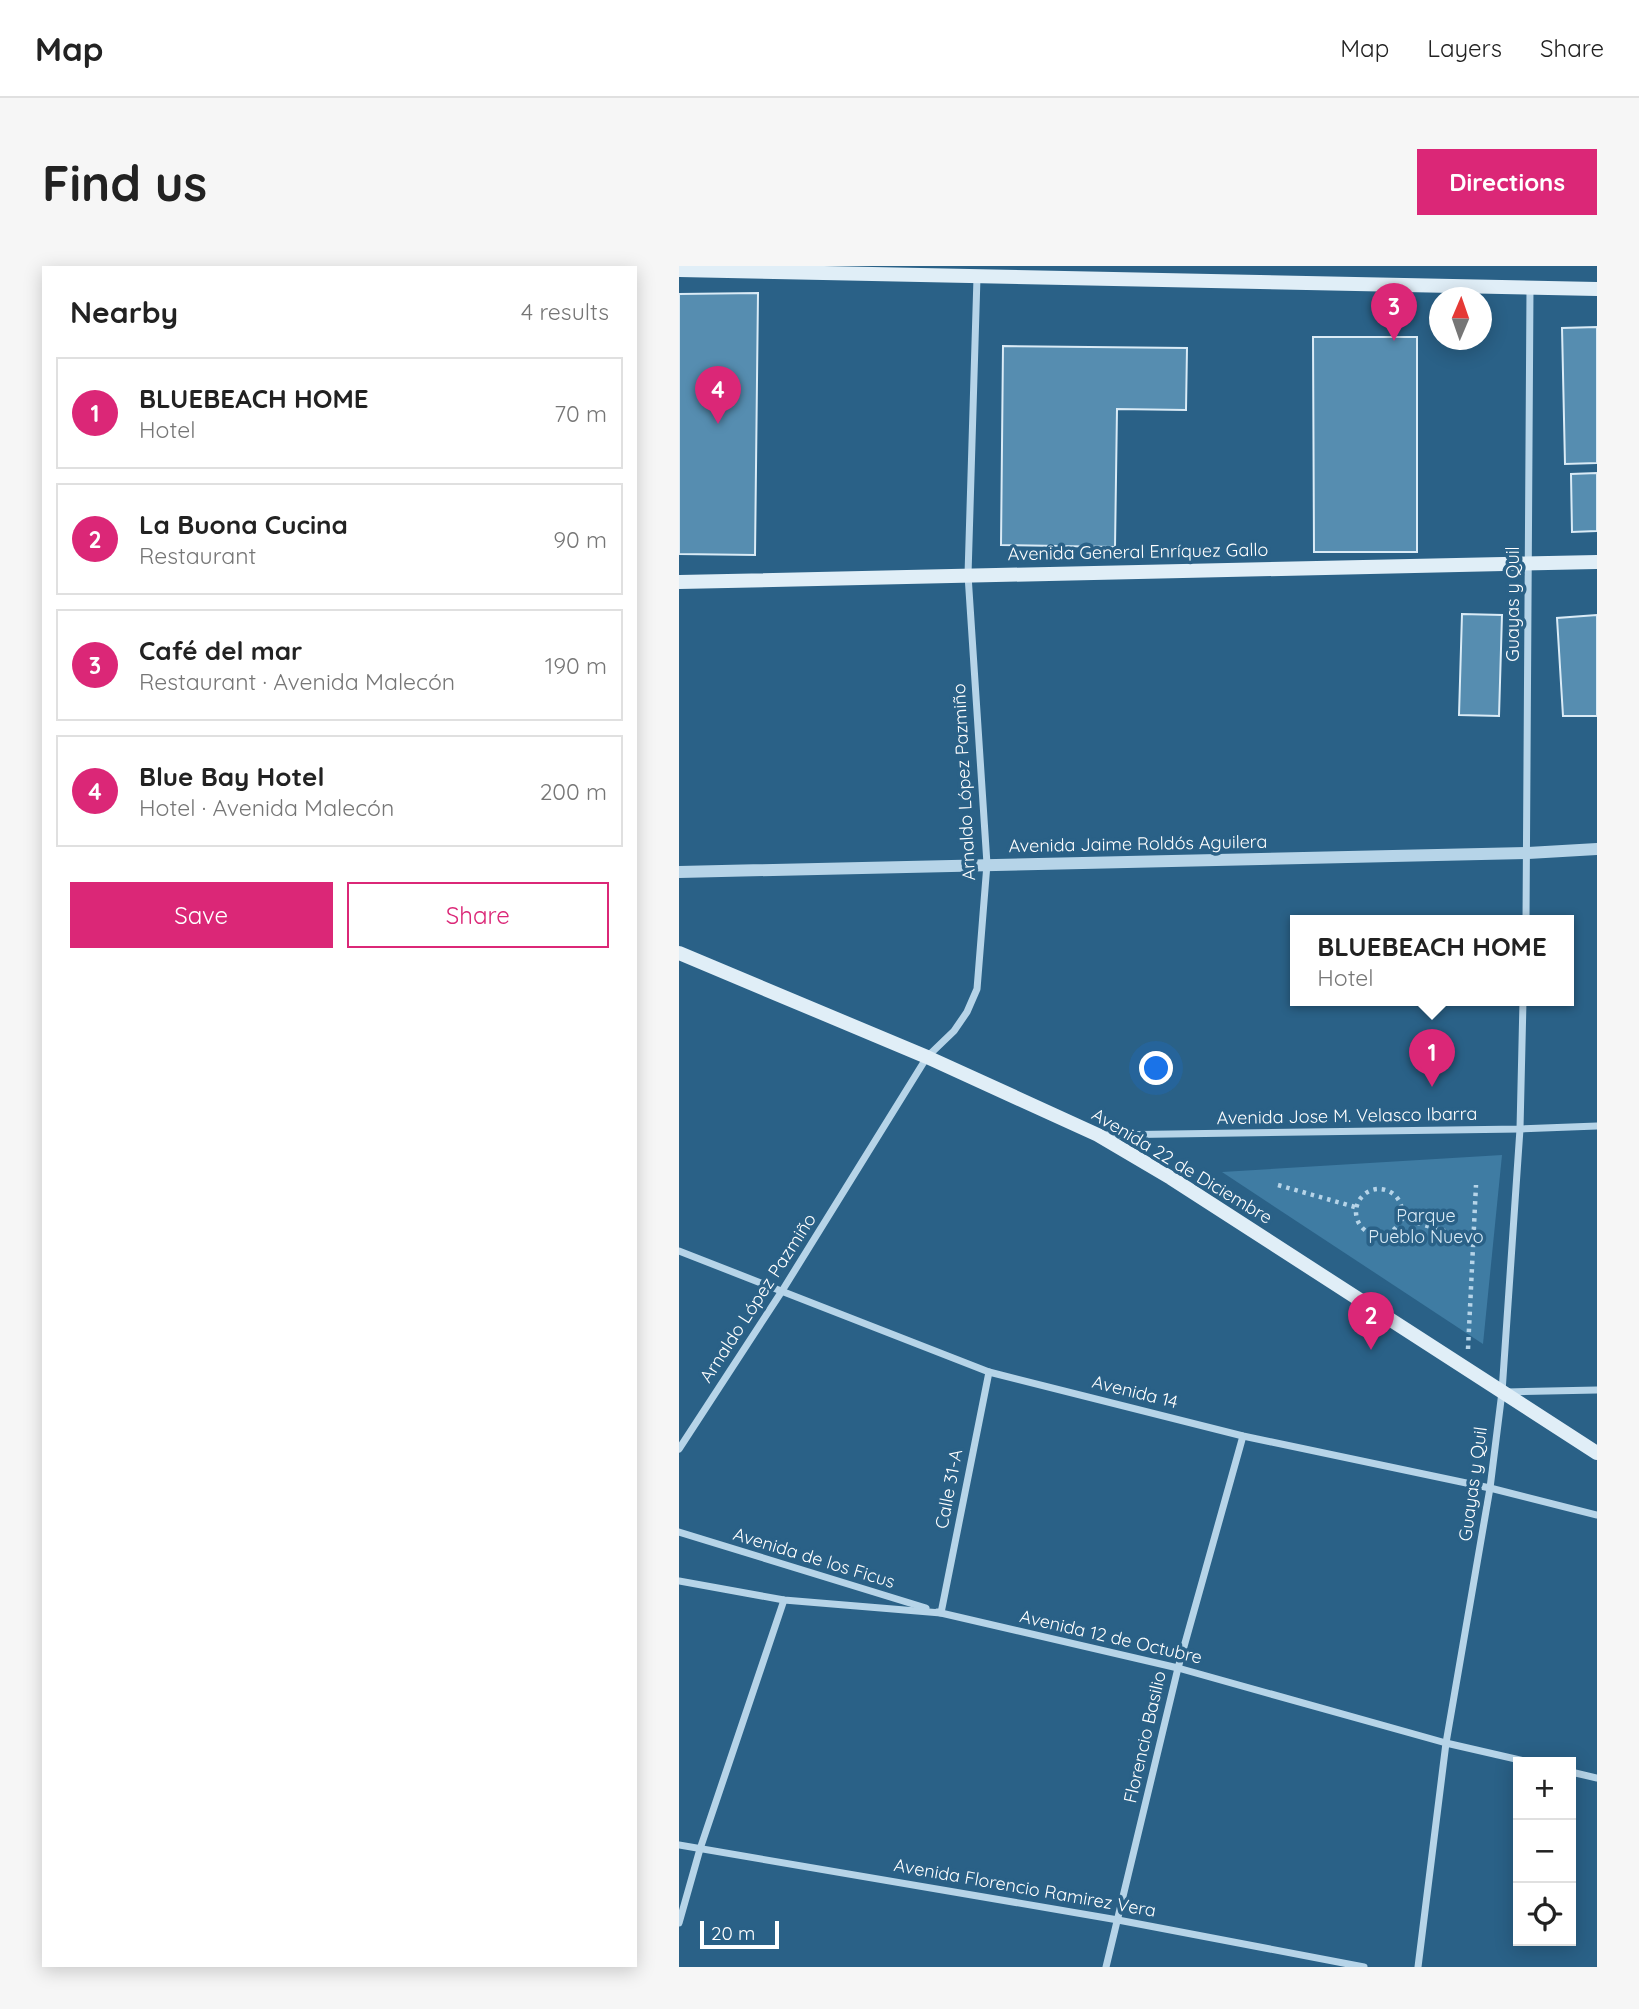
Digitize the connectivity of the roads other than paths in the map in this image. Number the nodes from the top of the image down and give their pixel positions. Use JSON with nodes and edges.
{"nodes":[{"id":1,"x":679,"y":270,"type":"edge"},
{"id":2,"x":977,"y":276,"type":"junction"},
{"id":3,"x":1530,"y":288,"type":"junction"},
{"id":4,"x":1597,"y":289,"type":"edge"},
{"id":5,"x":1597,"y":562,"type":"edge"},
{"id":6,"x":1529,"y":564,"type":"junction"},
{"id":7,"x":968,"y":575,"type":"junction"},
{"id":8,"x":679,"y":582,"type":"edge"},
{"id":9,"x":1597,"y":849,"type":"edge"},
{"id":10,"x":1528,"y":853,"type":"junction"},
{"id":11,"x":988,"y":864,"type":"junction"},
{"id":12,"x":679,"y":872,"type":"edge"},
{"id":13,"x":1526,"y":915,"type":"edge"},
{"id":14,"x":679,"y":953,"type":"edge"},
{"id":15,"x":1523,"y":1006,"type":"edge"},
{"id":16,"x":927,"y":1057,"type":"junction"},
{"id":17,"x":1597,"y":1126,"type":"edge"},
{"id":18,"x":1520,"y":1129,"type":"junction"},
{"id":19,"x":1098,"y":1135,"type":"junction"},
{"id":20,"x":679,"y":1251,"type":"edge"},
{"id":21,"x":782,"y":1292,"type":"junction"},
{"id":22,"x":989,"y":1371,"type":"junction"},
{"id":23,"x":1597,"y":1390,"type":"edge"},
{"id":24,"x":1502,"y":1392,"type":"junction"},
{"id":25,"x":1243,"y":1436,"type":"junction"},
{"id":26,"x":679,"y":1449,"type":"edge"},
{"id":27,"x":1597,"y":1452,"type":"edge"},
{"id":28,"x":1490,"y":1488,"type":"junction"},
{"id":29,"x":1597,"y":1515,"type":"edge"},
{"id":30,"x":679,"y":1532,"type":"edge"},
{"id":31,"x":679,"y":1581,"type":"edge"},
{"id":32,"x":783,"y":1600,"type":"junction"},
{"id":33,"x":941,"y":1613,"type":"junction"},
{"id":34,"x":1178,"y":1668,"type":"junction"},
{"id":35,"x":1446,"y":1743,"type":"junction"},
{"id":36,"x":1513,"y":1759,"type":"edge"},
{"id":37,"x":1576,"y":1773,"type":"edge"},
{"id":38,"x":1597,"y":1779,"type":"edge"},
{"id":39,"x":679,"y":1845,"type":"edge"},
{"id":40,"x":700,"y":1849,"type":"junction"},
{"id":41,"x":1118,"y":1920,"type":"junction"},
{"id":42,"x":679,"y":1923,"type":"edge"},
{"id":43,"x":1106,"y":1967,"type":"edge"},
{"id":44,"x":1364,"y":1967,"type":"edge"},
{"id":45,"x":1418,"y":1967,"type":"edge"}],
"edges":[{"from":1,"to":2,"type":"main road"},
{"from":2,"to":3,"type":"main road"},
{"from":2,"to":7,"type":"street","name":"Arnaldo López Pazmiño"},
{"from":3,"to":4,"type":"main road"},
{"from":3,"to":6,"type":"street","name":"Guayas y Quil"},
{"from":5,"to":6,"type":"main road","name":"Avenida General Enríquez Gallo"},
{"from":6,"to":7,"type":"main road","name":"Avenida General Enríquez Gallo"},
{"from":6,"to":10,"type":"street","name":"Guayas y Quil"},
{"from":7,"to":8,"type":"main road","name":"Avenida General Enríquez Gallo"},
{"from":7,"to":11,"type":"street","name":"Arnaldo López Pazmiño"},
{"from":9,"to":10,"type":"street","name":"Avenida Jaime Roldós Aguilera"},
{"from":10,"to":11,"type":"street","name":"Avenida Jaime Roldós Aguilera"},
{"from":10,"to":13,"type":"street","name":"Guayas y Quil"},
{"from":11,"to":12,"type":"street","name":"Avenida Jaime Roldós Aguilera"},
{"from":11,"to":16,"type":"street","name":"Arnaldo López Pazmiño"},
{"from":14,"to":16,"type":"main road","name":"Avenida 22 de Diciembre"},
{"from":15,"to":18,"type":"street","name":"Guayas y Quil"},
{"from":16,"to":19,"type":"main road","name":"Avenida 22 de Diciembre"},
{"from":16,"to":21,"type":"street","name":"Arnaldo López Pazmiño"},
{"from":17,"to":18,"type":"street","name":"Avenida Jose M. Velasco Ibarra"},
{"from":18,"to":19,"type":"street","name":"Avenida Jose M. Velasco Ibarra"},
{"from":18,"to":24,"type":"street","name":"Guayas y Quil"},
{"from":19,"to":24,"type":"main road","name":"Avenida 22 de Diciembre"},
{"from":20,"to":21,"type":"street","name":"Avenida 14"},
{"from":21,"to":22,"type":"street","name":"Avenida 14"},
{"from":21,"to":26,"type":"street","name":"Arnaldo López Pazmiño"},
{"from":22,"to":25,"type":"street","name":"Avenida 14"},
{"from":22,"to":33,"type":"street","name":"Calle 31-A"},
{"from":23,"to":24,"type":"street"},
{"from":24,"to":27,"type":"main road","name":"Avenida 22 de Diciembre"},
{"from":24,"to":28,"type":"street","name":"Guayas y Quil"},
{"from":25,"to":28,"type":"street","name":"Avenida 14"},
{"from":25,"to":34,"type":"street","name":"Florencio Basilio"},
{"from":28,"to":29,"type":"street","name":"Avenida 14"},
{"from":28,"to":35,"type":"street","name":"Guayas y Quil"},
{"from":30,"to":33,"type":"street","name":"Avenida de los Ficus"},
{"from":31,"to":32,"type":"street","name":"Avenida 12 de Octubre"},
{"from":32,"to":33,"type":"street","name":"Avenida 12 de Octubre"},
{"from":32,"to":40,"type":"street"},
{"from":33,"to":34,"type":"street","name":"Avenida 12 de Octubre"},
{"from":34,"to":35,"type":"street","name":"Avenida 12 de Octubre"},
{"from":34,"to":41,"type":"street","name":"Florencio Basilio"},
{"from":35,"to":36,"type":"street","name":"Avenida 12 de Octubre"},
{"from":35,"to":45,"type":"street","name":"Guayas y Quil"},
{"from":37,"to":38,"type":"street"},
{"from":39,"to":40,"type":"street","name":"Avenida Florencio Ramirez Vera"},
{"from":40,"to":41,"type":"street","name":"Avenida Florencio Ramirez Vera"},
{"from":40,"to":42,"type":"street"},
{"from":41,"to":43,"type":"street","name":"Florencio Basilio"},
{"from":41,"to":44,"type":"street","name":"Avenida Florencio Ramirez Vera"}]}
